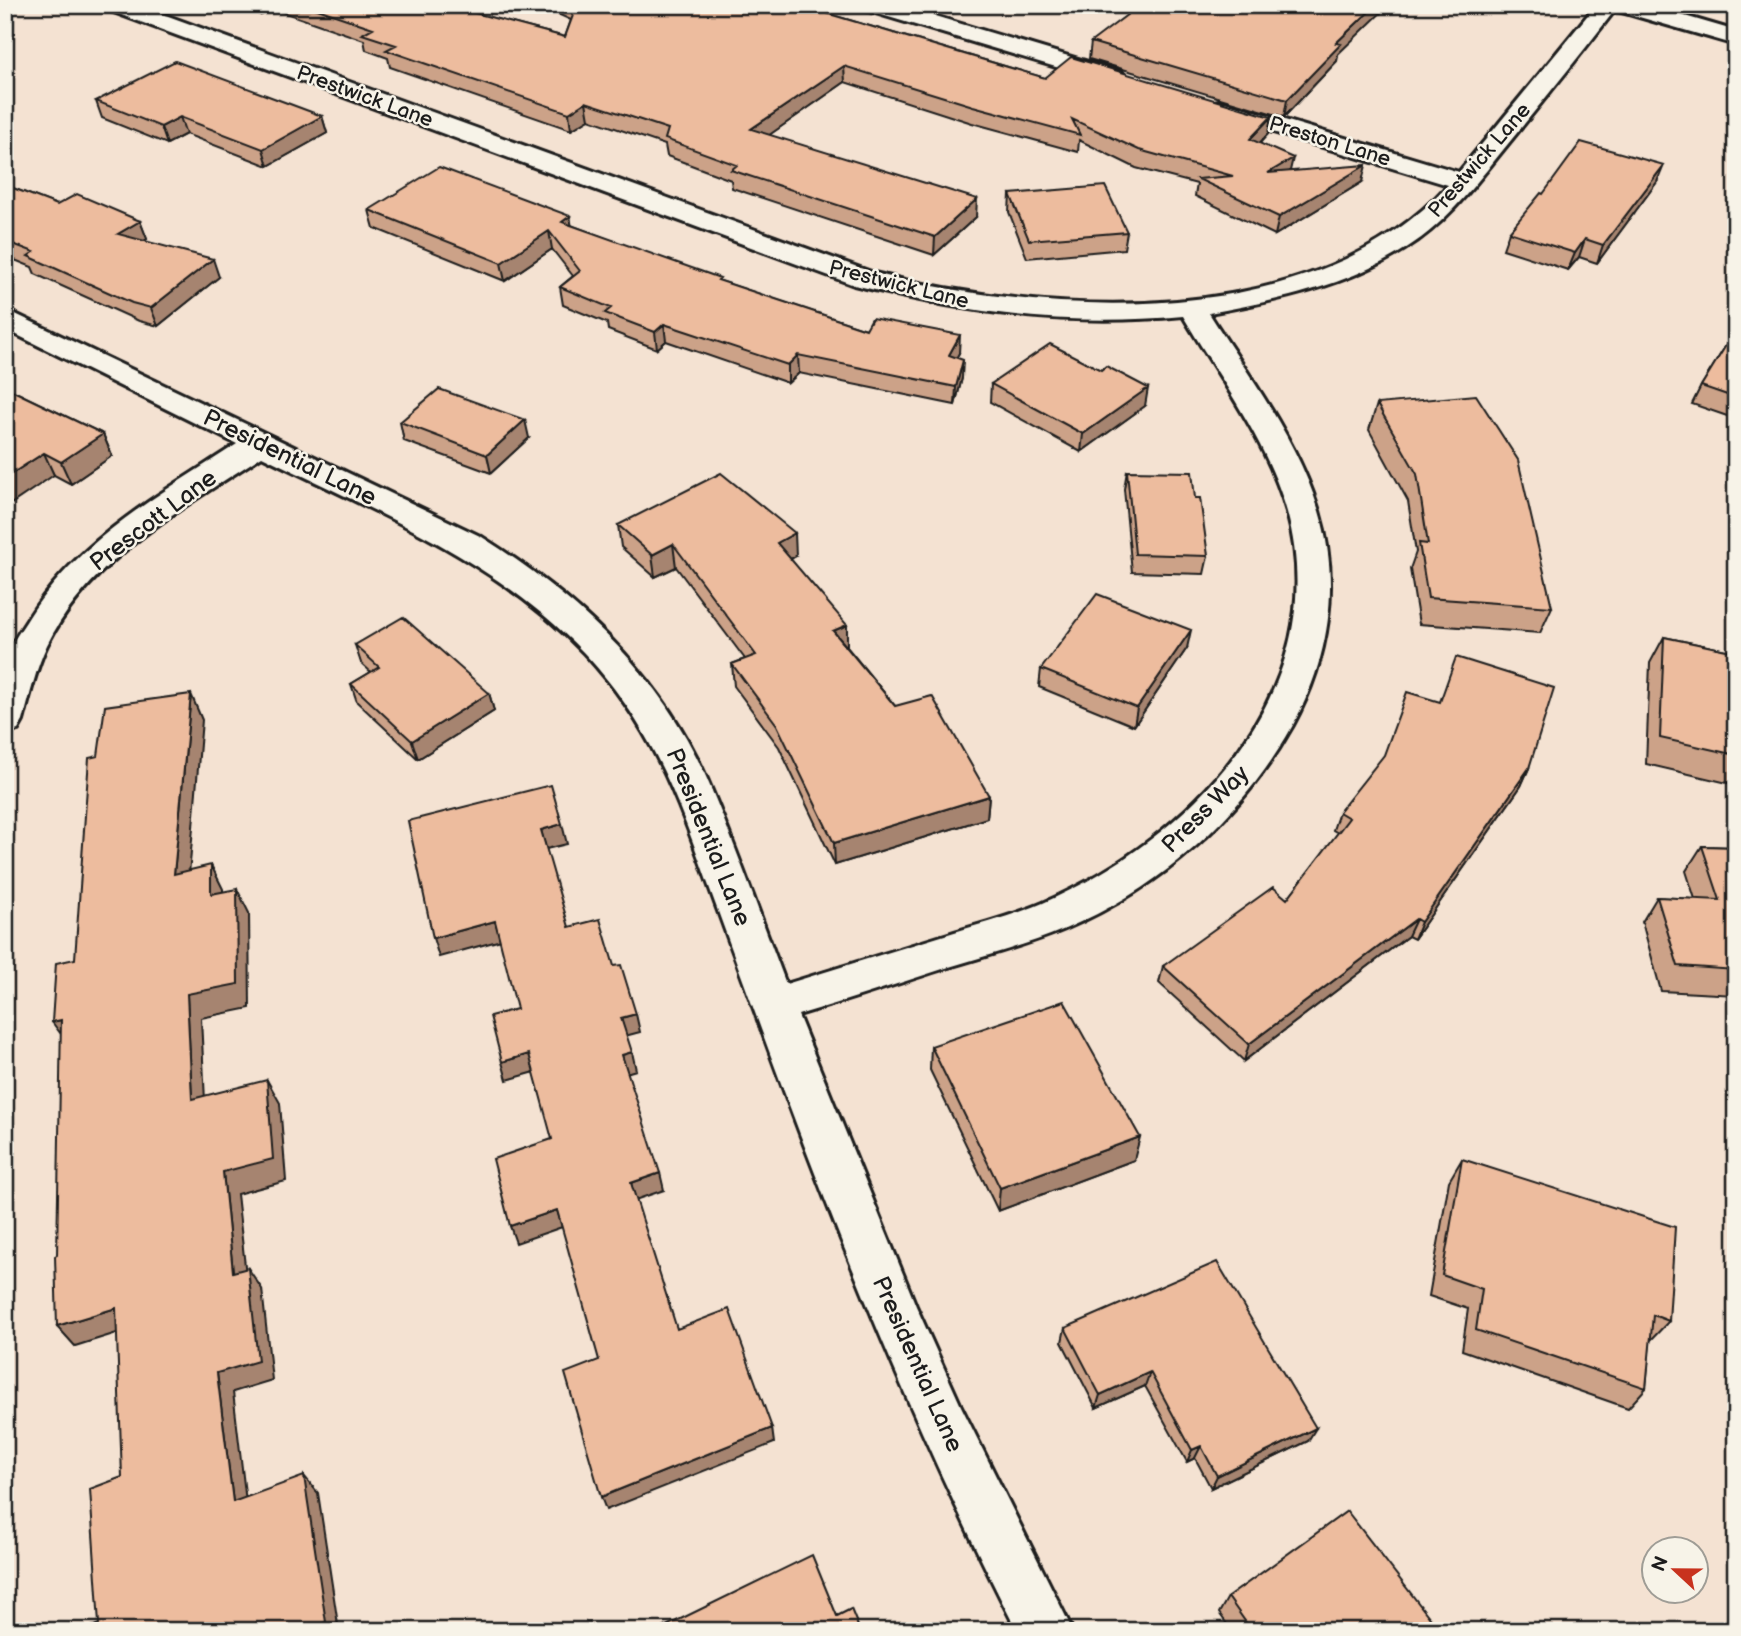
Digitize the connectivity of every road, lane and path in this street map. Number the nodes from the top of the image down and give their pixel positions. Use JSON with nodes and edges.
{"nodes":[{"id":1,"x":116,"y":5,"type":"edge"},
{"id":2,"x":873,"y":5,"type":"edge"},
{"id":3,"x":1608,"y":5,"type":"edge"},
{"id":4,"x":1621,"y":5,"type":"edge"},
{"id":5,"x":1736,"y":38,"type":"edge"},
{"id":6,"x":1136,"y":84,"type":"edge"},
{"id":7,"x":1202,"y":103,"type":"edge"},
{"id":8,"x":1465,"y":182,"type":"junction"},
{"id":9,"x":1191,"y":307,"type":"junction"},
{"id":10,"x":5,"y":318,"type":"edge"},
{"id":11,"x":260,"y":443,"type":"junction"},
{"id":12,"x":5,"y":721,"type":"edge"},
{"id":13,"x":774,"y":1005,"type":"junction"},
{"id":14,"x":1046,"y":1631,"type":"edge"}],
"edges":[{"from":1,"to":9,"type":"street","name":"Prestwick Lane"},
{"from":2,"to":6,"type":"street"},
{"from":3,"to":8,"type":"street","name":"Prestwick Lane"},
{"from":4,"to":5,"type":"street"},
{"from":7,"to":8,"type":"street","name":"Preston Lane"},
{"from":8,"to":9,"type":"street","name":"Prestwick Lane"},
{"from":9,"to":13,"type":"street","name":"Press Way"},
{"from":10,"to":11,"type":"street","name":"Presidential Lane"},
{"from":11,"to":12,"type":"street","name":"Prescott Lane"},
{"from":11,"to":13,"type":"street","name":"Presidential Lane"},
{"from":13,"to":14,"type":"street","name":"Presidential Lane"}]}
